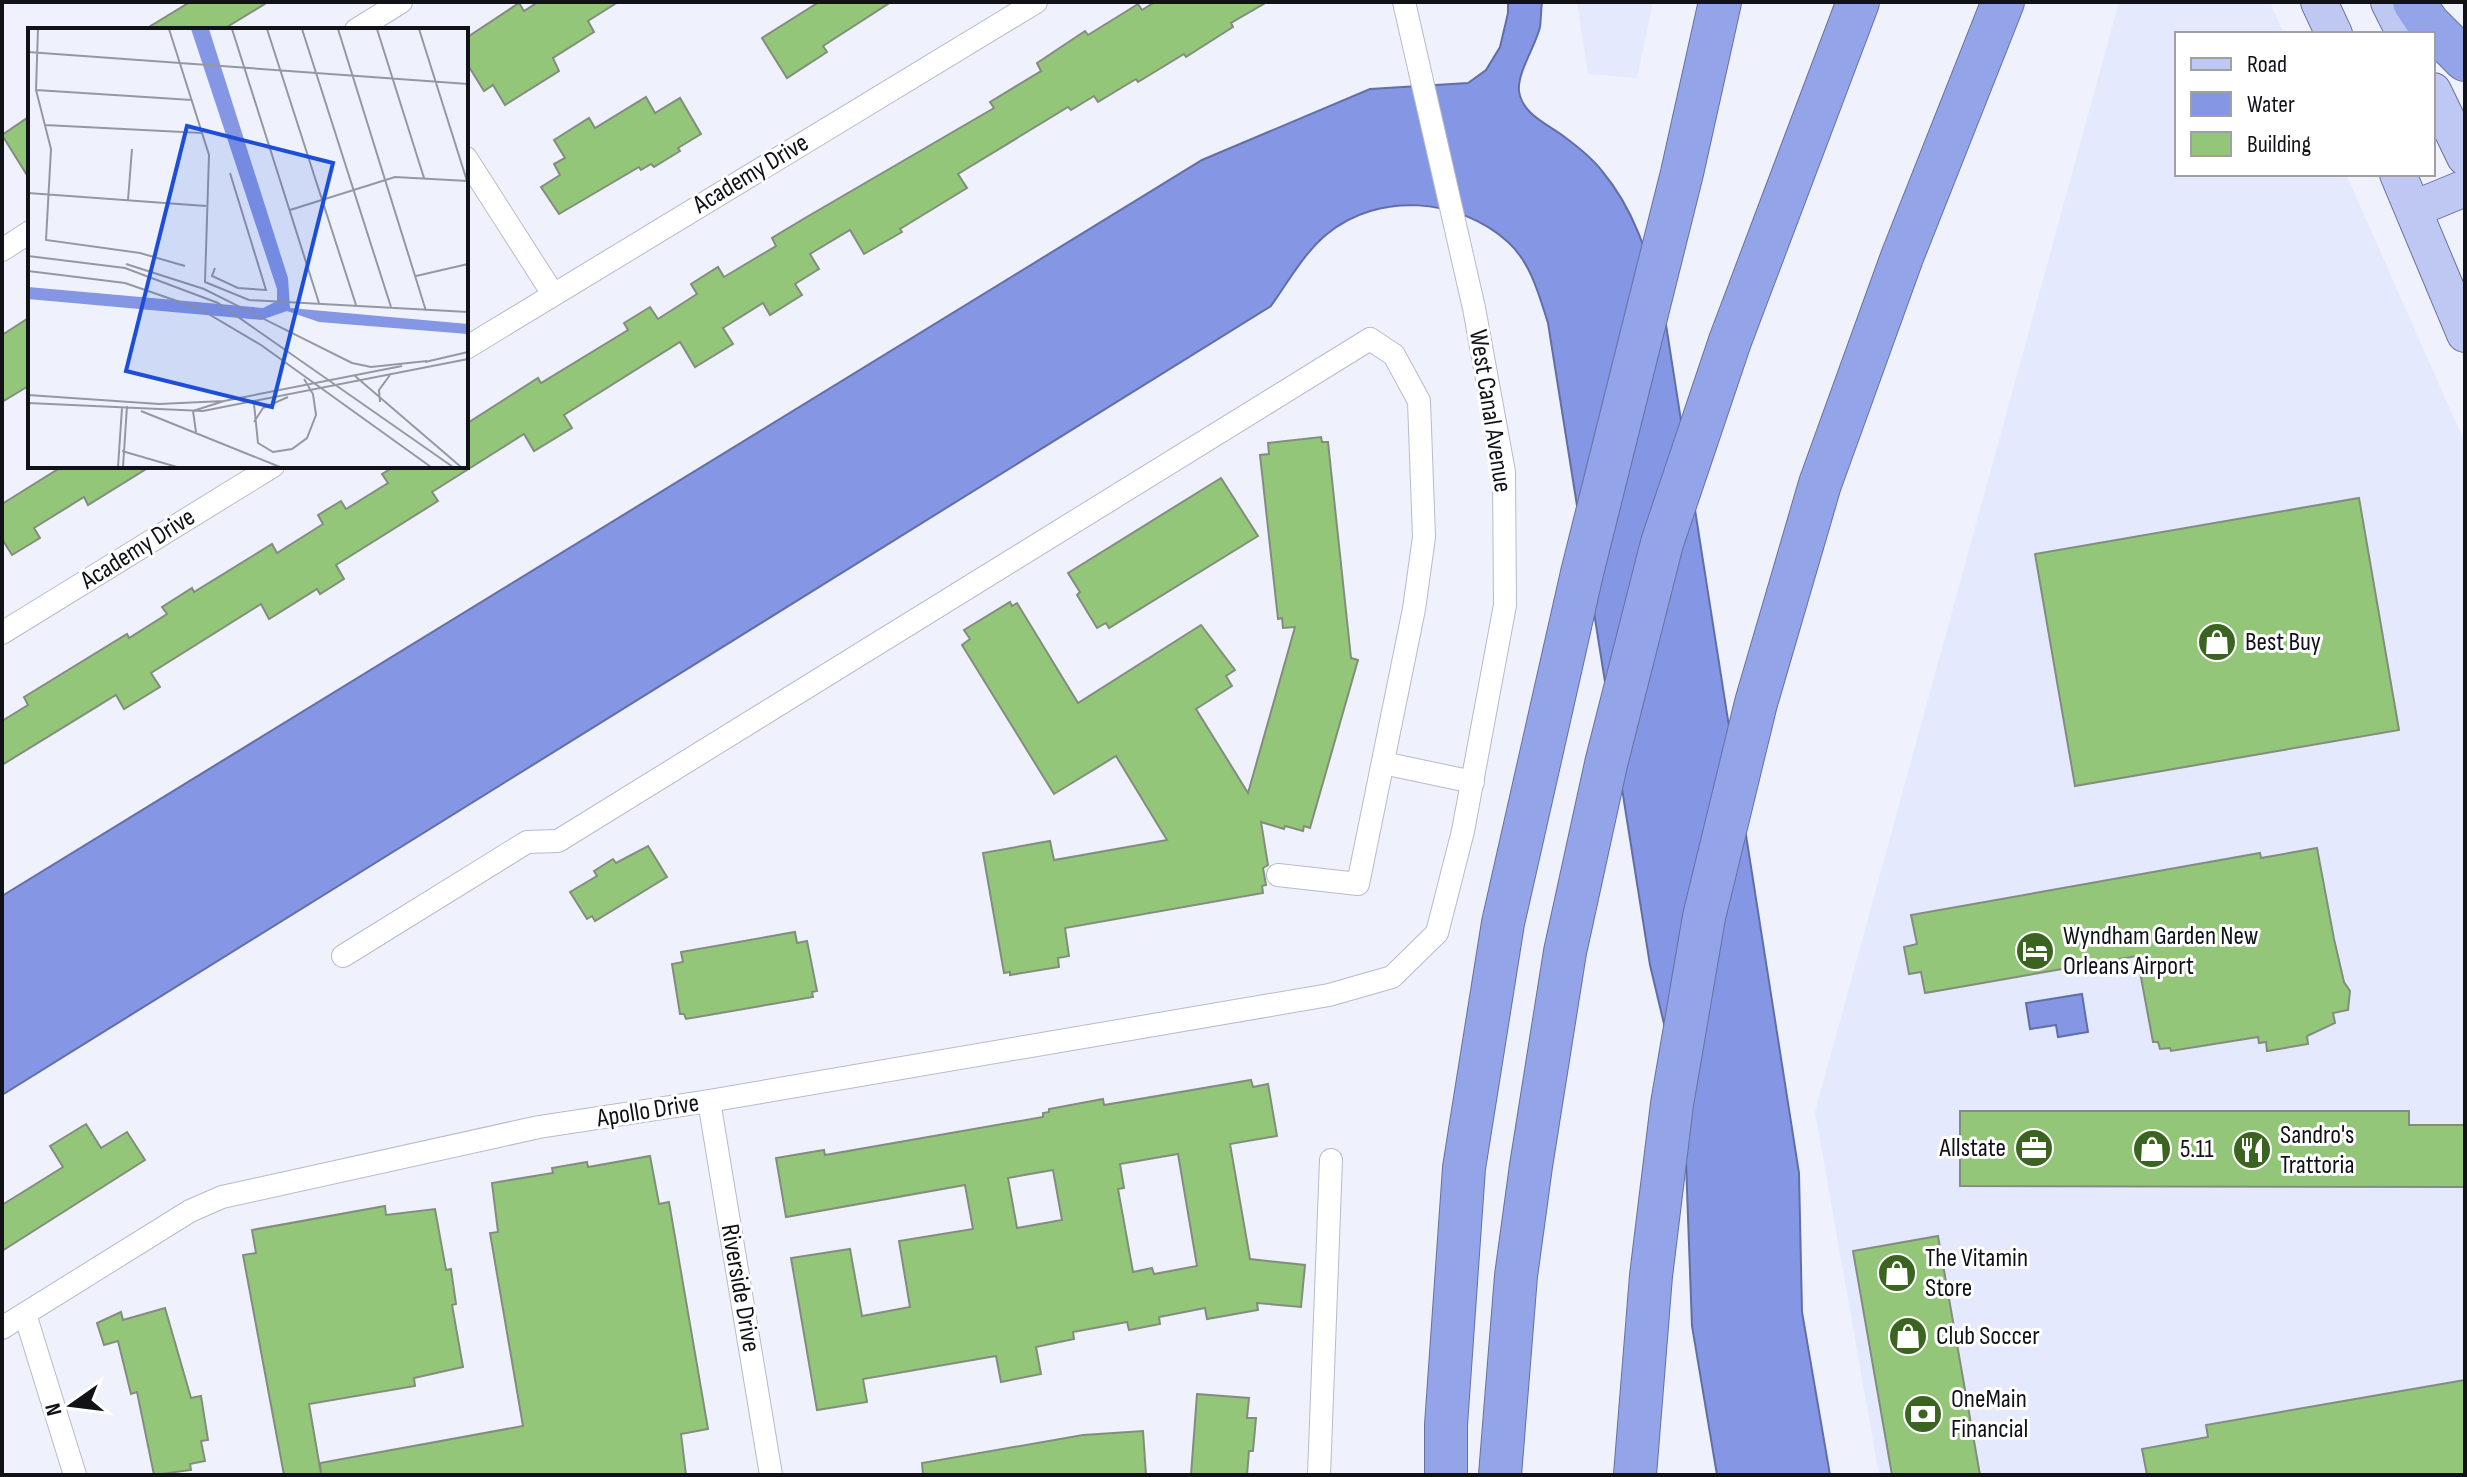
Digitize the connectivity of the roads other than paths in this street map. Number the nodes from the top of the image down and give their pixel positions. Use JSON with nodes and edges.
{"nodes":[{"id":1,"x":401,"y":2,"type":"edge"},
{"id":2,"x":1036,"y":2,"type":"edge"},
{"id":3,"x":1404,"y":2,"type":"edge"},
{"id":4,"x":1720,"y":2,"type":"edge"},
{"id":5,"x":1858,"y":2,"type":"edge"},
{"id":6,"x":2003,"y":2,"type":"edge"},
{"id":7,"x":2319,"y":2,"type":"edge"},
{"id":8,"x":2389,"y":2,"type":"edge"},
{"id":9,"x":2414,"y":2,"type":"edge"},
{"id":10,"x":375,"y":17,"type":"edge"},
{"id":11,"x":2333,"y":32,"type":"edge"},
{"id":12,"x":2404,"y":32,"type":"edge"},
{"id":13,"x":2465,"y":60,"type":"edge"},
{"id":14,"x":2435,"y":95,"type":"edge"},
{"id":15,"x":2465,"y":157,"type":"edge"},
{"id":16,"x":468,"y":161,"type":"edge"},
{"id":17,"x":2399,"y":176,"type":"edge"},
{"id":18,"x":2465,"y":188,"type":"edge"},
{"id":19,"x":2414,"y":209,"type":"junction"},
{"id":20,"x":28,"y":233,"type":"edge"},
{"id":21,"x":2,"y":250,"type":"edge"},
{"id":22,"x":553,"y":294,"type":"junction"},
{"id":23,"x":2465,"y":334,"type":"edge"},
{"id":24,"x":468,"y":347,"type":"edge"},
{"id":25,"x":270,"y":468,"type":"edge"},
{"id":26,"x":2,"y":633,"type":"edge"},
{"id":27,"x":1383,"y":763,"type":"junction"},
{"id":28,"x":1473,"y":782,"type":"junction"},
{"id":29,"x":1278,"y":875,"type":"dead end"},
{"id":30,"x":343,"y":956,"type":"dead end"},
{"id":31,"x":1329,"y":995,"type":"joint"},
{"id":32,"x":709,"y":1101,"type":"junction"},
{"id":33,"x":1331,"y":1160,"type":"dead end"},
{"id":34,"x":25,"y":1314,"type":"junction"},
{"id":35,"x":2,"y":1328,"type":"edge"},
{"id":36,"x":75,"y":1475,"type":"edge"},
{"id":37,"x":771,"y":1475,"type":"edge"},
{"id":38,"x":1319,"y":1475,"type":"edge"},
{"id":39,"x":1446,"y":1475,"type":"edge"},
{"id":40,"x":1500,"y":1475,"type":"edge"},
{"id":41,"x":1635,"y":1475,"type":"edge"}],
"edges":[{"from":1,"to":10,"type":"street"},
{"from":2,"to":22,"type":"street","name":"Academy Drive"},
{"from":3,"to":28,"type":"street","name":"West Canal Avenue"},
{"from":4,"to":39,"type":"highway"},
{"from":5,"to":40,"type":"highway"},
{"from":6,"to":41,"type":"highway"},
{"from":7,"to":11,"type":"main road"},
{"from":8,"to":12,"type":"main road"},
{"from":9,"to":13,"type":"highway"},
{"from":14,"to":15,"type":"main road"},
{"from":16,"to":22,"type":"street"},
{"from":17,"to":19,"type":"main road"},
{"from":18,"to":19,"type":"main road"},
{"from":19,"to":23,"type":"main road"},
{"from":20,"to":21,"type":"street"},
{"from":22,"to":24,"type":"street","name":"Academy Drive"},
{"from":25,"to":26,"type":"street","name":"Academy Drive"},
{"from":27,"to":28,"type":"street"},
{"from":27,"to":29,"type":"street"},
{"from":27,"to":30,"type":"street"},
{"from":28,"to":31,"type":"street","name":"West Canal Avenue"},
{"from":31,"to":32,"type":"street","name":"Apollo Drive"},
{"from":32,"to":34,"type":"street","name":"Apollo Drive"},
{"from":32,"to":37,"type":"street","name":"Riverside Drive"},
{"from":33,"to":38,"type":"street"},
{"from":34,"to":35,"type":"street","name":"Apollo Drive"},
{"from":34,"to":36,"type":"street"}]}
